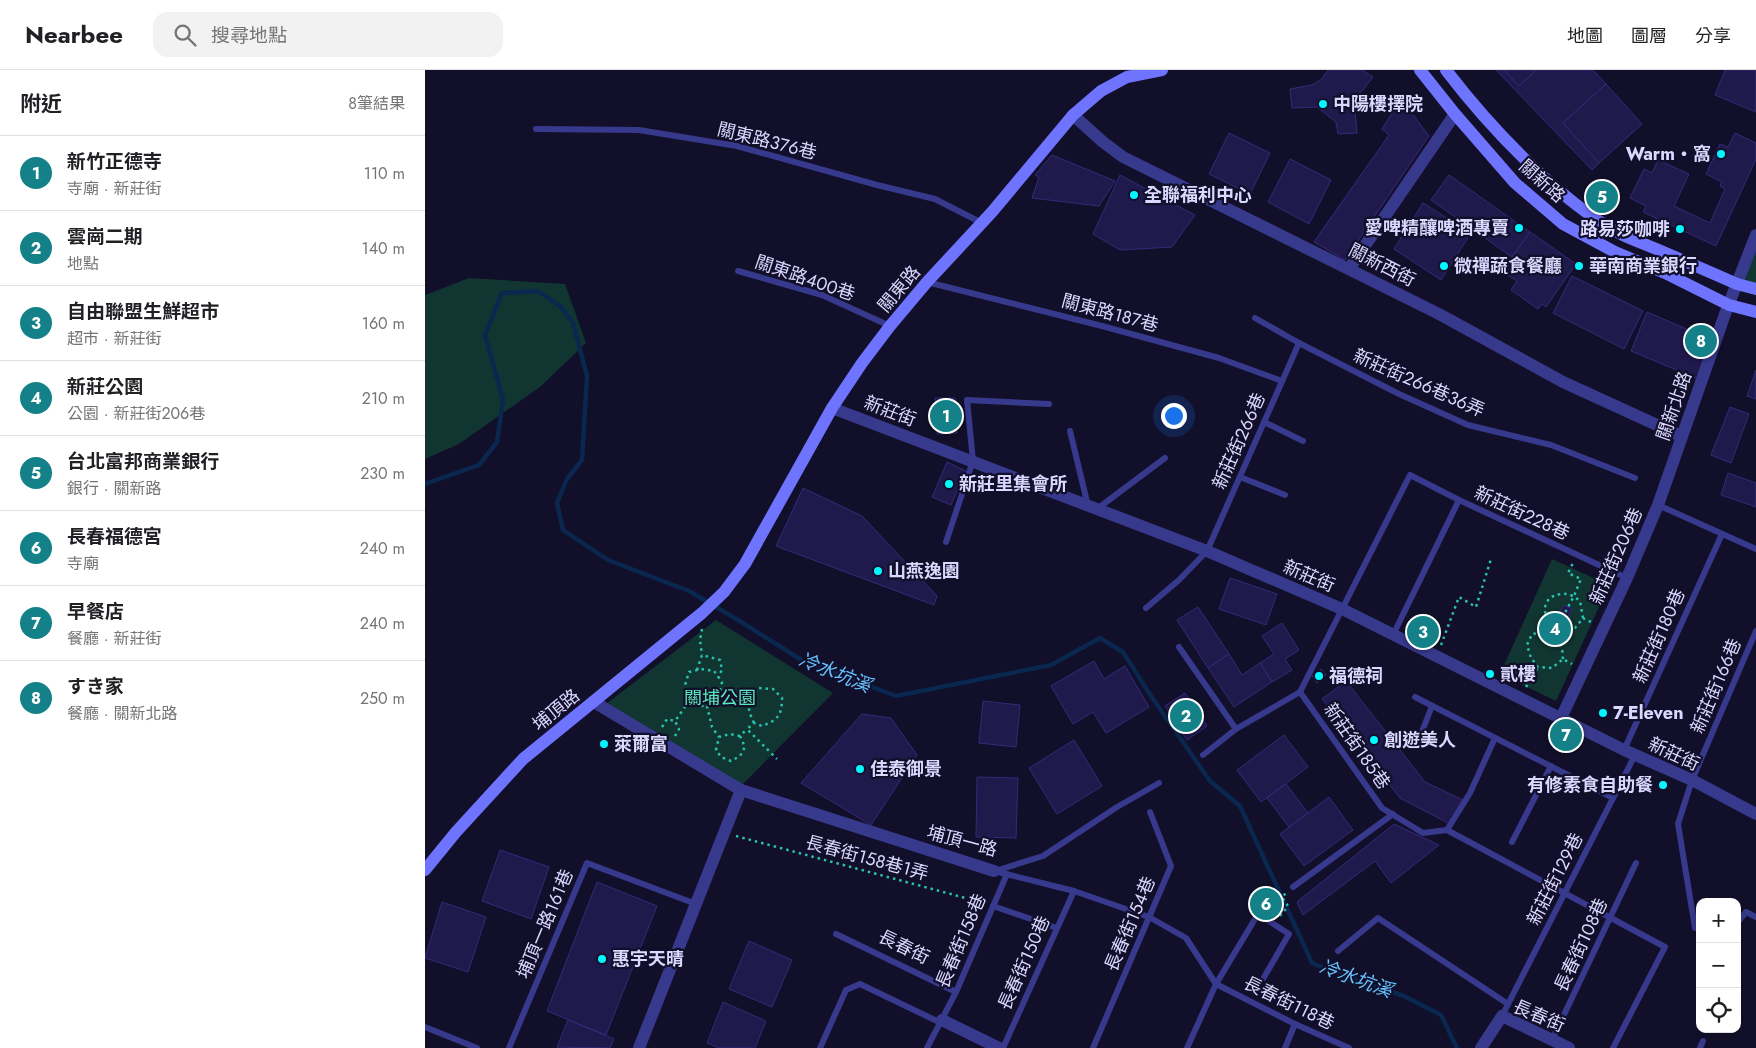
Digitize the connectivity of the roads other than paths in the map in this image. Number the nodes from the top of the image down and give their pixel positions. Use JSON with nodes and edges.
{"nodes":[{"id":1,"x":1162,"y":70,"type":"edge"},
{"id":2,"x":1420,"y":70,"type":"edge"},
{"id":3,"x":1446,"y":70,"type":"edge"},
{"id":4,"x":1455,"y":114,"type":"junction"},
{"id":5,"x":1073,"y":115,"type":"junction"},
{"id":6,"x":536,"y":129,"type":"dead end"},
{"id":7,"x":982,"y":223,"type":"junction"},
{"id":8,"x":1756,"y":235,"type":"edge"},
{"id":9,"x":1349,"y":268,"type":"junction"},
{"id":10,"x":738,"y":271,"type":"dead end"},
{"id":11,"x":927,"y":282,"type":"junction"},
{"id":12,"x":1737,"y":284,"type":"junction"},
{"id":13,"x":1756,"y":289,"type":"edge"},
{"id":14,"x":1729,"y":305,"type":"junction"},
{"id":15,"x":1756,"y":312,"type":"edge"},
{"id":16,"x":1255,"y":318,"type":"dead end"},
{"id":17,"x":890,"y":326,"type":"junction"},
{"id":18,"x":1299,"y":343,"type":"junction"},
{"id":19,"x":1282,"y":381,"type":"junction"},
{"id":20,"x":1049,"y":404,"type":"dead end"},
{"id":21,"x":832,"y":408,"type":"junction"},
{"id":22,"x":1264,"y":422,"type":"junction"},
{"id":23,"x":1071,"y":431,"type":"dead end"},
{"id":24,"x":1681,"y":436,"type":"junction"},
{"id":25,"x":1303,"y":441,"type":"dead end"},
{"id":26,"x":1165,"y":458,"type":"dead end"},
{"id":27,"x":973,"y":461,"type":"junction"},
{"id":28,"x":1240,"y":477,"type":"junction"},
{"id":29,"x":1635,"y":478,"type":"dead end"},
{"id":30,"x":1285,"y":495,"type":"dead end"},
{"id":31,"x":1459,"y":500,"type":"junction"},
{"id":32,"x":1658,"y":505,"type":"junction"},
{"id":33,"x":1093,"y":507,"type":"junction"},
{"id":34,"x":1722,"y":534,"type":"junction"},
{"id":35,"x":946,"y":542,"type":"dead end"},
{"id":36,"x":1756,"y":549,"type":"edge"},
{"id":37,"x":1207,"y":551,"type":"junction"},
{"id":38,"x":1627,"y":578,"type":"junction"},
{"id":39,"x":724,"y":592,"type":"joint"},
{"id":40,"x":1146,"y":608,"type":"dead end"},
{"id":41,"x":1342,"y":609,"type":"junction"},
{"id":42,"x":1756,"y":631,"type":"edge"},
{"id":43,"x":1393,"y":635,"type":"junction"},
{"id":44,"x":1179,"y":646,"type":"dead end"},
{"id":45,"x":1300,"y":692,"type":"junction"},
{"id":46,"x":1415,"y":697,"type":"dead end"},
{"id":47,"x":594,"y":702,"type":"junction"},
{"id":48,"x":1431,"y":706,"type":"junction"},
{"id":49,"x":1561,"y":718,"type":"junction"},
{"id":50,"x":1236,"y":729,"type":"junction"},
{"id":51,"x":1495,"y":738,"type":"junction"},
{"id":52,"x":1416,"y":747,"type":"dead end"},
{"id":53,"x":1629,"y":753,"type":"junction"},
{"id":54,"x":1203,"y":755,"type":"dead end"},
{"id":55,"x":1551,"y":766,"type":"junction"},
{"id":56,"x":1691,"y":780,"type":"junction"},
{"id":57,"x":1159,"y":783,"type":"dead end"},
{"id":58,"x":741,"y":790,"type":"junction"},
{"id":59,"x":1613,"y":798,"type":"junction"},
{"id":60,"x":1150,"y":812,"type":"dead end"},
{"id":61,"x":1393,"y":814,"type":"junction"},
{"id":62,"x":1756,"y":814,"type":"edge"},
{"id":63,"x":1447,"y":830,"type":"junction"},
{"id":64,"x":1512,"y":842,"type":"dead end"},
{"id":65,"x":1636,"y":863,"type":"dead end"},
{"id":66,"x":425,"y":870,"type":"edge"},
{"id":67,"x":1001,"y":872,"type":"junction"},
{"id":68,"x":1293,"y":888,"type":"road end"},
{"id":69,"x":1073,"y":891,"type":"junction"},
{"id":70,"x":1565,"y":893,"type":"junction"},
{"id":71,"x":696,"y":904,"type":"junction"},
{"id":72,"x":993,"y":906,"type":"junction"},
{"id":73,"x":1149,"y":917,"type":"junction"},
{"id":74,"x":1756,"y":917,"type":"edge"},
{"id":75,"x":1610,"y":918,"type":"junction"},
{"id":76,"x":1741,"y":919,"type":"edge"},
{"id":77,"x":1057,"y":928,"type":"junction"},
{"id":78,"x":1695,"y":928,"type":"dead end"},
{"id":79,"x":836,"y":934,"type":"dead end"},
{"id":80,"x":1338,"y":950,"type":"dead end"},
{"id":81,"x":1263,"y":978,"type":"dead end"},
{"id":82,"x":1215,"y":984,"type":"junction"},
{"id":83,"x":956,"y":992,"type":"junction"},
{"id":84,"x":1505,"y":1010,"type":"junction"},
{"id":85,"x":941,"y":1021,"type":"junction"},
{"id":86,"x":1295,"y":1024,"type":"junction"},
{"id":87,"x":425,"y":1028,"type":"edge"},
{"id":88,"x":1552,"y":1040,"type":"junction"},
{"id":89,"x":1703,"y":1040,"type":"dead end"},
{"id":90,"x":477,"y":1048,"type":"edge"},
{"id":91,"x":509,"y":1048,"type":"edge"},
{"id":92,"x":639,"y":1048,"type":"edge"},
{"id":93,"x":820,"y":1048,"type":"edge"},
{"id":94,"x":927,"y":1048,"type":"edge"},
{"id":95,"x":1001,"y":1048,"type":"edge"},
{"id":96,"x":1093,"y":1048,"type":"edge"},
{"id":97,"x":1187,"y":1048,"type":"edge"},
{"id":98,"x":1285,"y":1048,"type":"edge"},
{"id":99,"x":1349,"y":1048,"type":"edge"},
{"id":100,"x":1481,"y":1048,"type":"edge"},
{"id":101,"x":1569,"y":1048,"type":"edge"},
{"id":102,"x":1613,"y":1048,"type":"edge"},
{"id":103,"x":1700,"y":1048,"type":"edge"}],
"edges":[{"from":1,"to":5,"type":"street","name":"關東路"},
{"from":2,"to":4,"type":"street","name":"關新路"},
{"from":3,"to":12,"type":"street","name":"關新路"},
{"from":4,"to":9,"type":"street"},
{"from":4,"to":14,"type":"street","name":"關新路"},
{"from":5,"to":7,"type":"street","name":"關東路"},
{"from":5,"to":9,"type":"street","name":"關新西街"},
{"from":6,"to":7,"type":"lane","name":"關東路376巷"},
{"from":7,"to":11,"type":"street","name":"關東路"},
{"from":8,"to":12,"type":"street","name":"關新北路"},
{"from":9,"to":24,"type":"street","name":"關新西街"},
{"from":10,"to":17,"type":"lane","name":"關東路400巷"},
{"from":11,"to":17,"type":"street","name":"關東路"},
{"from":11,"to":19,"type":"lane","name":"關東路187巷"},
{"from":12,"to":13,"type":"street","name":"關新路"},
{"from":12,"to":14,"type":"street","name":"關新北路"},
{"from":14,"to":15,"type":"street","name":"關新路"},
{"from":14,"to":24,"type":"street","name":"關新北路"},
{"from":16,"to":18,"type":"lane","name":"新莊街266巷36弄"},
{"from":17,"to":21,"type":"street","name":"關東路"},
{"from":18,"to":19,"type":"lane","name":"新莊街266巷"},
{"from":18,"to":29,"type":"lane","name":"新莊街266巷36弄"},
{"from":19,"to":22,"type":"lane","name":"新莊街266巷"},
{"from":20,"to":27,"type":"lane"},
{"from":21,"to":27,"type":"street","name":"新莊街"},
{"from":21,"to":39,"type":"street","name":"關東路"},
{"from":22,"to":25,"type":"lane"},
{"from":22,"to":28,"type":"lane","name":"新莊街266巷"},
{"from":23,"to":33,"type":"lane"},
{"from":24,"to":32,"type":"street","name":"關新北路"},
{"from":26,"to":33,"type":"lane"},
{"from":27,"to":33,"type":"street","name":"新莊街"},
{"from":27,"to":35,"type":"lane"},
{"from":28,"to":30,"type":"lane"},
{"from":28,"to":37,"type":"lane","name":"新莊街266巷"},
{"from":31,"to":38,"type":"lane","name":"新莊街228巷"},
{"from":31,"to":41,"type":"lane"},
{"from":31,"to":43,"type":"lane","name":"新莊街228巷"},
{"from":32,"to":34,"type":"lane","name":"新莊街206巷"},
{"from":32,"to":38,"type":"street","name":"新莊街206巷"},
{"from":33,"to":37,"type":"street","name":"新莊街"},
{"from":34,"to":36,"type":"lane","name":"新莊街206巷"},
{"from":34,"to":53,"type":"lane","name":"新莊街180巷"},
{"from":37,"to":40,"type":"lane","name":"新莊街266巷"},
{"from":37,"to":41,"type":"street","name":"新莊街"},
{"from":38,"to":49,"type":"street","name":"新莊街206巷"},
{"from":39,"to":47,"type":"street","name":"埔頂路"},
{"from":41,"to":43,"type":"street","name":"新莊街"},
{"from":41,"to":45,"type":"lane"},
{"from":42,"to":56,"type":"lane","name":"新莊街166巷"},
{"from":43,"to":49,"type":"street","name":"新莊街"},
{"from":44,"to":50,"type":"lane"},
{"from":45,"to":50,"type":"lane"},
{"from":45,"to":61,"type":"lane","name":"新莊街185巷"},
{"from":46,"to":48,"type":"lane"},
{"from":47,"to":58,"type":"street","name":"埔頂一路"},
{"from":47,"to":66,"type":"street","name":"埔頂路"},
{"from":48,"to":51,"type":"lane"},
{"from":48,"to":52,"type":"lane"},
{"from":49,"to":53,"type":"street","name":"新莊街"},
{"from":50,"to":54,"type":"lane"},
{"from":51,"to":55,"type":"lane"},
{"from":51,"to":63,"type":"lane"},
{"from":53,"to":56,"type":"street","name":"新莊街"},
{"from":53,"to":59,"type":"lane","name":"新莊街129巷"},
{"from":55,"to":59,"type":"lane"},
{"from":55,"to":64,"type":"lane"},
{"from":56,"to":62,"type":"street","name":"新莊街"},
{"from":56,"to":78,"type":"lane","name":"新莊街166巷"},
{"from":57,"to":67,"type":"lane","name":"埔頂一路"},
{"from":58,"to":67,"type":"street","name":"埔頂一路"},
{"from":58,"to":71,"type":"street"},
{"from":59,"to":70,"type":"lane","name":"新莊街129巷"},
{"from":60,"to":73,"type":"lane","name":"長春街154巷"},
{"from":61,"to":63,"type":"lane","name":"新莊街185巷"},
{"from":61,"to":68,"type":"lane"},
{"from":63,"to":70,"type":"lane"},
{"from":65,"to":75,"type":"lane","name":"長春街108巷"},
{"from":67,"to":69,"type":"lane"},
{"from":67,"to":72,"type":"lane","name":"長春街158巷"},
{"from":69,"to":73,"type":"lane"},
{"from":69,"to":77,"type":"lane","name":"長春街150巷"},
{"from":70,"to":75,"type":"lane"},
{"from":70,"to":84,"type":"lane","name":"新莊街129巷"},
{"from":71,"to":91,"type":"lane","name":"埔頂一路161巷"},
{"from":71,"to":92,"type":"street"},
{"from":72,"to":77,"type":"lane"},
{"from":72,"to":83,"type":"lane","name":"長春街158巷"},
{"from":73,"to":82,"type":"lane"},
{"from":73,"to":96,"type":"lane","name":"長春街154巷"},
{"from":74,"to":76,"type":"lane"},
{"from":75,"to":88,"type":"lane","name":"長春街108巷"},
{"from":75,"to":102,"type":"lane"},
{"from":77,"to":95,"type":"lane","name":"長春街150巷"},
{"from":79,"to":83,"type":"lane","name":"長春街"},
{"from":80,"to":84,"type":"lane"},
{"from":81,"to":82,"type":"lane"},
{"from":82,"to":86,"type":"lane","name":"長春街118巷"},
{"from":82,"to":97,"type":"lane"},
{"from":83,"to":85,"type":"lane","name":"長春街158巷"},
{"from":84,"to":88,"type":"street","name":"長春街"},
{"from":84,"to":100,"type":"street","name":"長春街"},
{"from":85,"to":93,"type":"lane"},
{"from":85,"to":94,"type":"lane","name":"長春街158巷"},
{"from":85,"to":95,"type":"street"},
{"from":86,"to":98,"type":"lane"},
{"from":86,"to":99,"type":"lane","name":"長春街118巷"},
{"from":87,"to":90,"type":"lane"},
{"from":88,"to":101,"type":"street","name":"長春街"},
{"from":89,"to":103,"type":"lane"}]}
